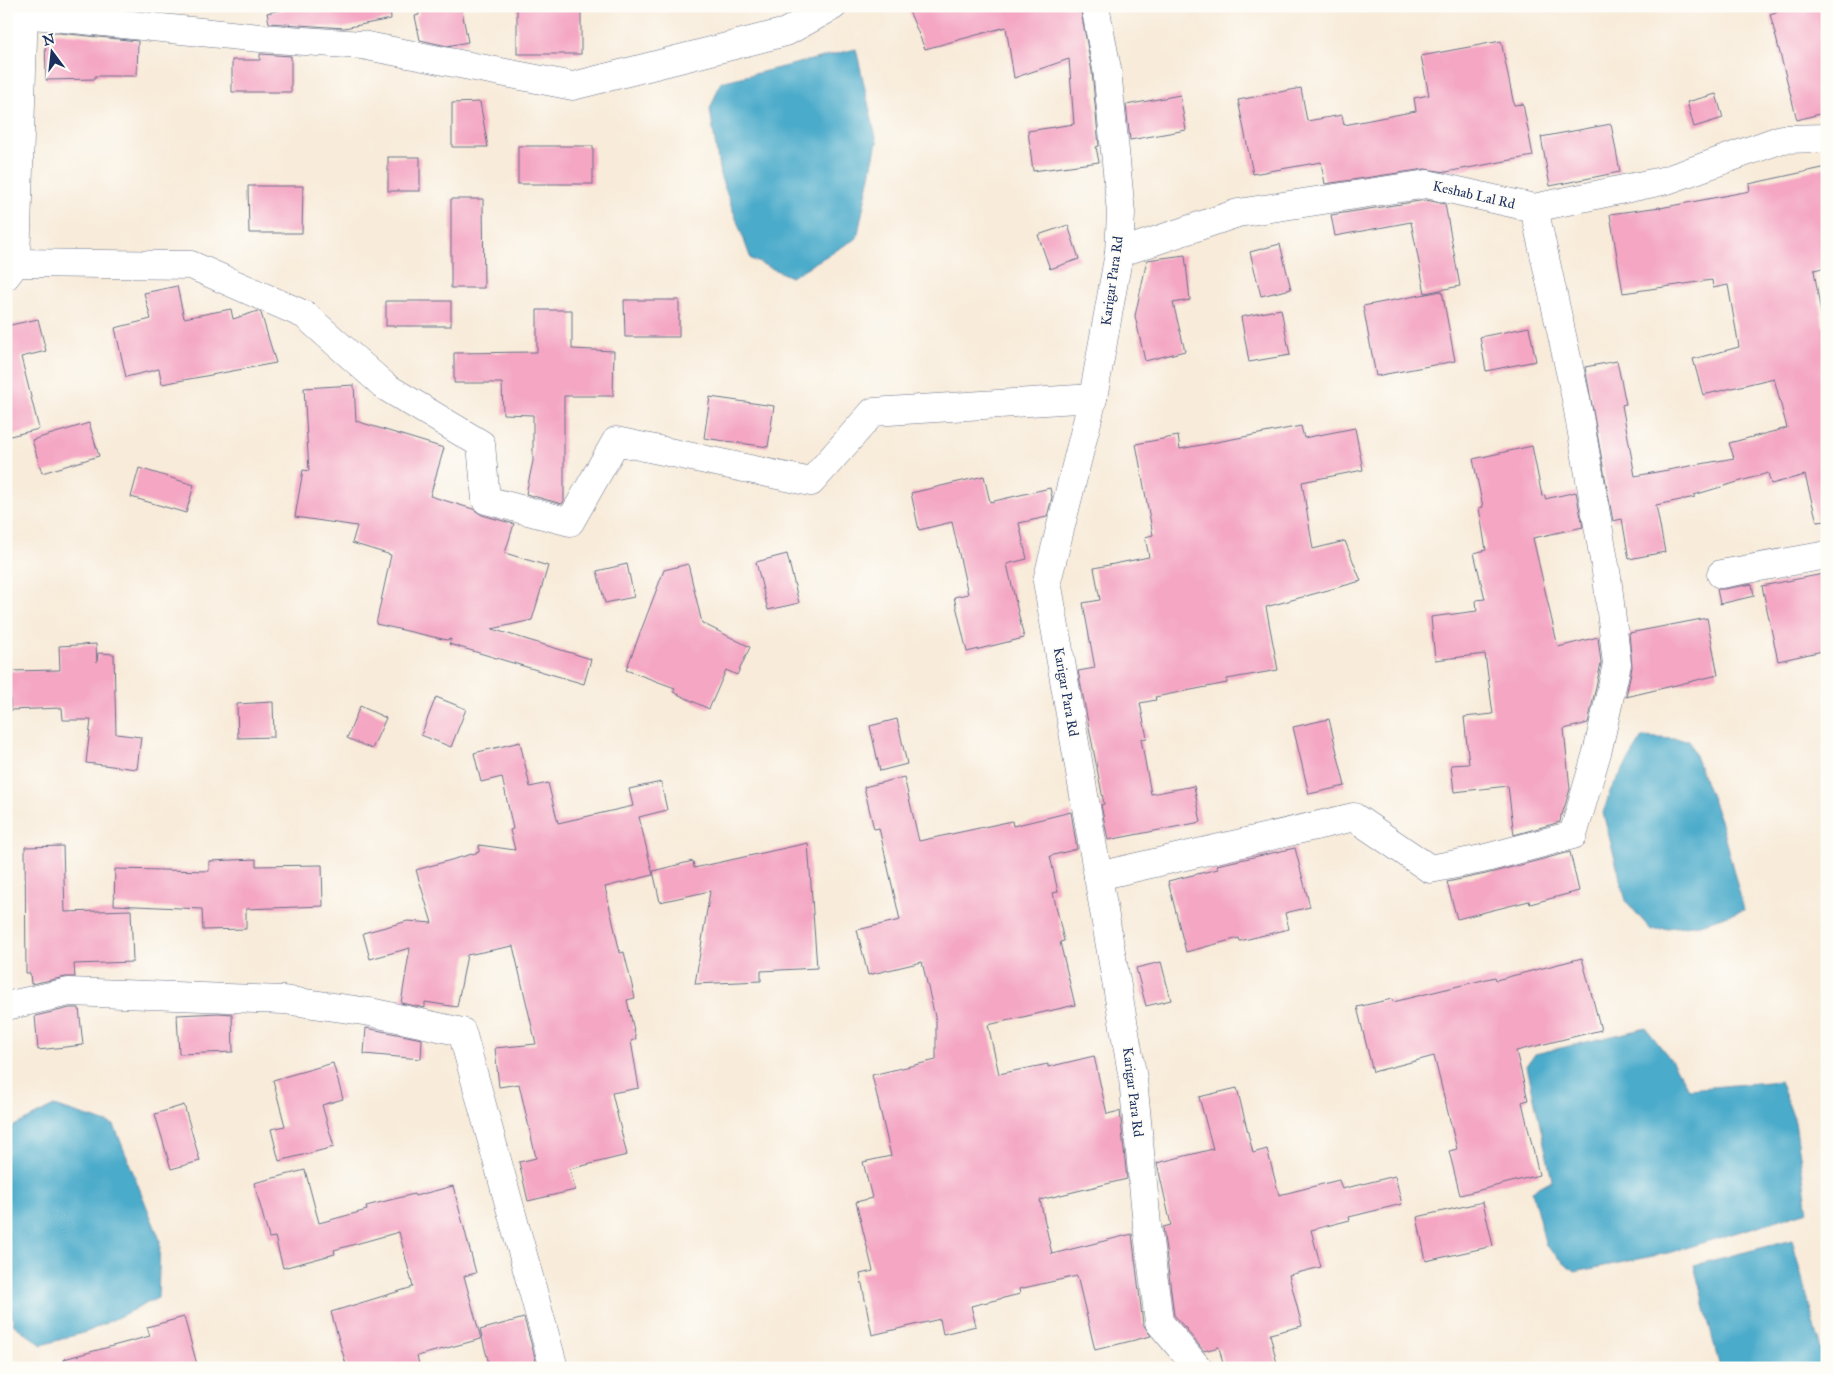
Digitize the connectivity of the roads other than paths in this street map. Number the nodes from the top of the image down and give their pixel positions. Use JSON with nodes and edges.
{"nodes":[{"id":1,"x":833,"y":6,"type":"edge"},
{"id":2,"x":1095,"y":6,"type":"edge"},
{"id":3,"x":24,"y":10,"type":"edge"},
{"id":4,"x":1826,"y":140,"type":"edge"},
{"id":5,"x":1534,"y":208,"type":"junction"},
{"id":6,"x":1119,"y":253,"type":"junction"},
{"id":7,"x":11,"y":270,"type":"edge"},
{"id":8,"x":1093,"y":398,"type":"junction"},
{"id":9,"x":1827,"y":556,"type":"edge"},
{"id":10,"x":1722,"y":574,"type":"dead end"},
{"id":11,"x":1098,"y":876,"type":"junction"},
{"id":12,"x":6,"y":1006,"type":"edge"},
{"id":13,"x":554,"y":1368,"type":"edge"},
{"id":14,"x":1198,"y":1368,"type":"edge"}],
"edges":[{"from":1,"to":3,"type":"street"},
{"from":2,"to":6,"type":"street","name":"Karigar Para Rd"},
{"from":3,"to":7,"type":"street"},
{"from":4,"to":5,"type":"street","name":"Keshab Lal Rd"},
{"from":5,"to":6,"type":"street","name":"Keshab Lal Rd"},
{"from":5,"to":11,"type":"street"},
{"from":6,"to":8,"type":"street","name":"Karigar Para Rd"},
{"from":7,"to":8,"type":"street"},
{"from":8,"to":11,"type":"street","name":"Karigar Para Rd"},
{"from":9,"to":10,"type":"street"},
{"from":11,"to":14,"type":"street","name":"Karigar Para Rd"},
{"from":12,"to":13,"type":"street"}]}
